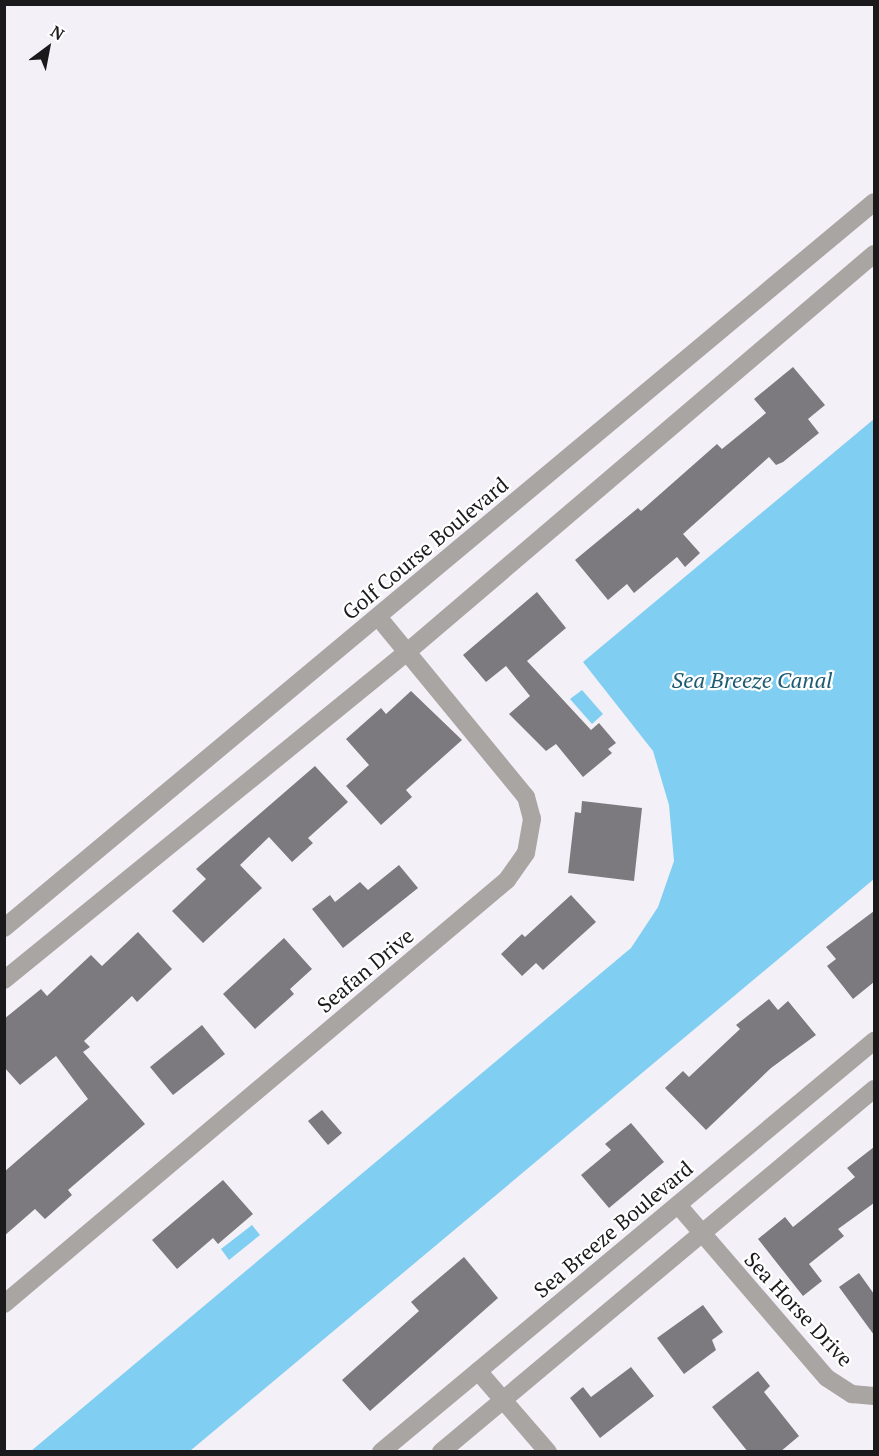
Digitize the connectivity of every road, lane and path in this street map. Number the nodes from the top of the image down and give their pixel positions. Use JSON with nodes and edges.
{"nodes":[{"id":1,"x":874,"y":202,"type":"edge"},
{"id":2,"x":874,"y":254,"type":"edge"},
{"id":3,"x":378,"y":616,"type":"junction"},
{"id":4,"x":406,"y":653,"type":"junction"},
{"id":5,"x":4,"y":928,"type":"edge"},
{"id":6,"x":4,"y":980,"type":"edge"},
{"id":7,"x":874,"y":1041,"type":"edge"},
{"id":8,"x":874,"y":1089,"type":"edge"},
{"id":9,"x":678,"y":1205,"type":"junction"},
{"id":10,"x":701,"y":1234,"type":"junction"},
{"id":11,"x":4,"y":1304,"type":"edge"},
{"id":12,"x":478,"y":1371,"type":"junction"},
{"id":13,"x":874,"y":1396,"type":"edge"},
{"id":14,"x":502,"y":1401,"type":"junction"},
{"id":15,"x":381,"y":1452,"type":"edge"},
{"id":16,"x":441,"y":1452,"type":"edge"},
{"id":17,"x":548,"y":1452,"type":"edge"}],
"edges":[{"from":1,"to":3,"type":"street","name":"Golf Course Boulevard"},
{"from":2,"to":4,"type":"street"},
{"from":3,"to":4,"type":"street","name":"Seafan Drive"},
{"from":3,"to":5,"type":"street","name":"Golf Course Boulevard"},
{"from":4,"to":6,"type":"street"},
{"from":4,"to":11,"type":"street","name":"Seafan Drive"},
{"from":7,"to":9,"type":"street","name":"Sea Breeze Boulevard"},
{"from":8,"to":10,"type":"street"},
{"from":9,"to":10,"type":"street","name":"Sea Horse Drive"},
{"from":9,"to":12,"type":"street","name":"Sea Breeze Boulevard"},
{"from":10,"to":13,"type":"street","name":"Sea Horse Drive"},
{"from":10,"to":14,"type":"street"},
{"from":12,"to":14,"type":"street"},
{"from":12,"to":15,"type":"street","name":"Sea Breeze Boulevard"},
{"from":14,"to":16,"type":"street"},
{"from":14,"to":17,"type":"street"}]}
